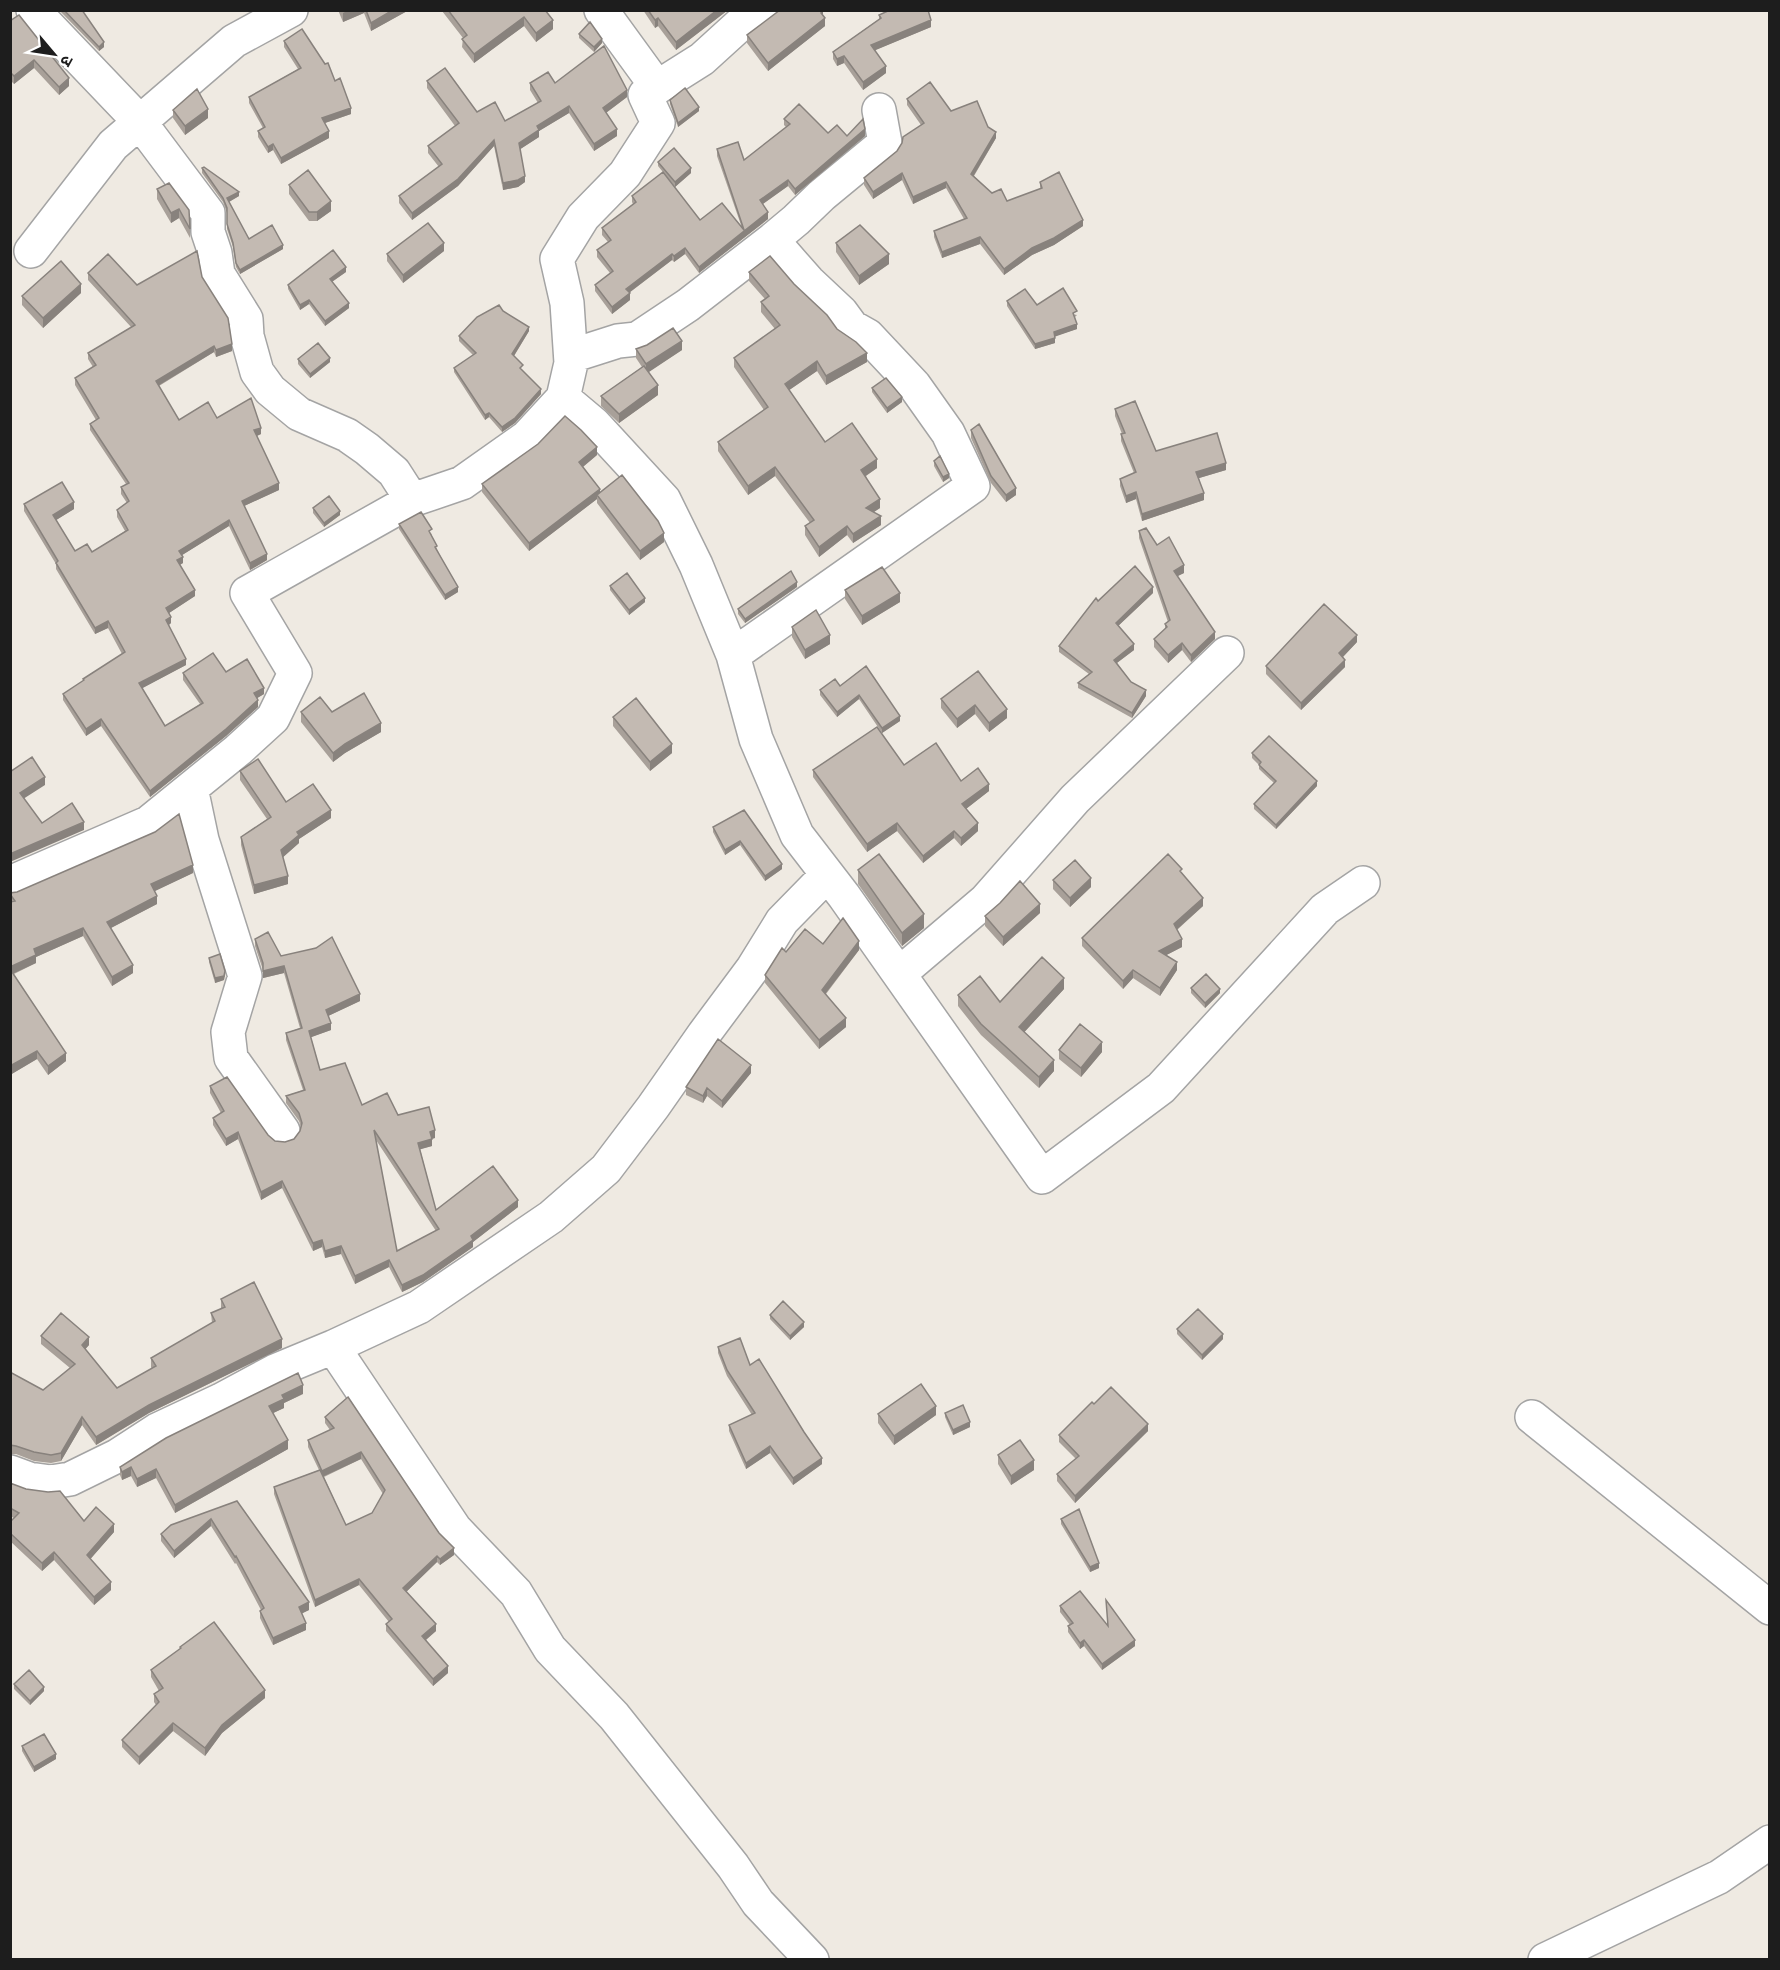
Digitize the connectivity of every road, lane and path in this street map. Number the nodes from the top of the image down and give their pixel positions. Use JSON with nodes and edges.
{"nodes":[{"id":1,"x":33,"y":10,"type":"edge"},
{"id":2,"x":291,"y":10,"type":"edge"},
{"id":3,"x":601,"y":10,"type":"edge"},
{"id":4,"x":760,"y":10,"type":"edge"},
{"id":5,"x":657,"y":87,"type":"junction"},
{"id":6,"x":879,"y":110,"type":"dead end"},
{"id":7,"x":139,"y":121,"type":"junction"},
{"id":8,"x":772,"y":240,"type":"junction"},
{"id":9,"x":31,"y":251,"type":"dead end"},
{"id":10,"x":571,"y":356,"type":"junction"},
{"id":11,"x":563,"y":398,"type":"junction"},
{"id":12,"x":412,"y":500,"type":"junction"},
{"id":13,"x":1227,"y":653,"type":"dead end"},
{"id":14,"x":733,"y":655,"type":"junction"},
{"id":15,"x":191,"y":788,"type":"junction"},
{"id":16,"x":827,"y":875,"type":"junction"},
{"id":17,"x":10,"y":883,"type":"edge"},
{"id":18,"x":1363,"y":883,"type":"dead end"},
{"id":19,"x":898,"y":974,"type":"junction"},
{"id":20,"x":283,"y":1131,"type":"dead end"},
{"id":21,"x":333,"y":1347,"type":"junction"},
{"id":22,"x":1532,"y":1417,"type":"dead end"},
{"id":23,"x":10,"y":1472,"type":"edge"},
{"id":24,"x":1770,"y":1608,"type":"edge"},
{"id":25,"x":1770,"y":1842,"type":"edge"},
{"id":26,"x":812,"y":1959,"type":"edge"},
{"id":27,"x":1545,"y":1959,"type":"edge"}],
"edges":[{"from":1,"to":7,"type":"street"},
{"from":2,"to":7,"type":"street"},
{"from":3,"to":5,"type":"street"},
{"from":4,"to":5,"type":"street"},
{"from":5,"to":10,"type":"street"},
{"from":6,"to":8,"type":"street"},
{"from":7,"to":9,"type":"street"},
{"from":7,"to":12,"type":"street"},
{"from":8,"to":10,"type":"street"},
{"from":8,"to":14,"type":"street"},
{"from":10,"to":11,"type":"street"},
{"from":11,"to":12,"type":"street"},
{"from":11,"to":14,"type":"street"},
{"from":12,"to":15,"type":"street"},
{"from":13,"to":19,"type":"street"},
{"from":14,"to":16,"type":"street"},
{"from":15,"to":17,"type":"street"},
{"from":15,"to":20,"type":"street"},
{"from":16,"to":19,"type":"street"},
{"from":16,"to":21,"type":"street"},
{"from":18,"to":19,"type":"street"},
{"from":21,"to":23,"type":"street"},
{"from":21,"to":26,"type":"street"},
{"from":22,"to":24,"type":"street"},
{"from":25,"to":27,"type":"street"}]}
